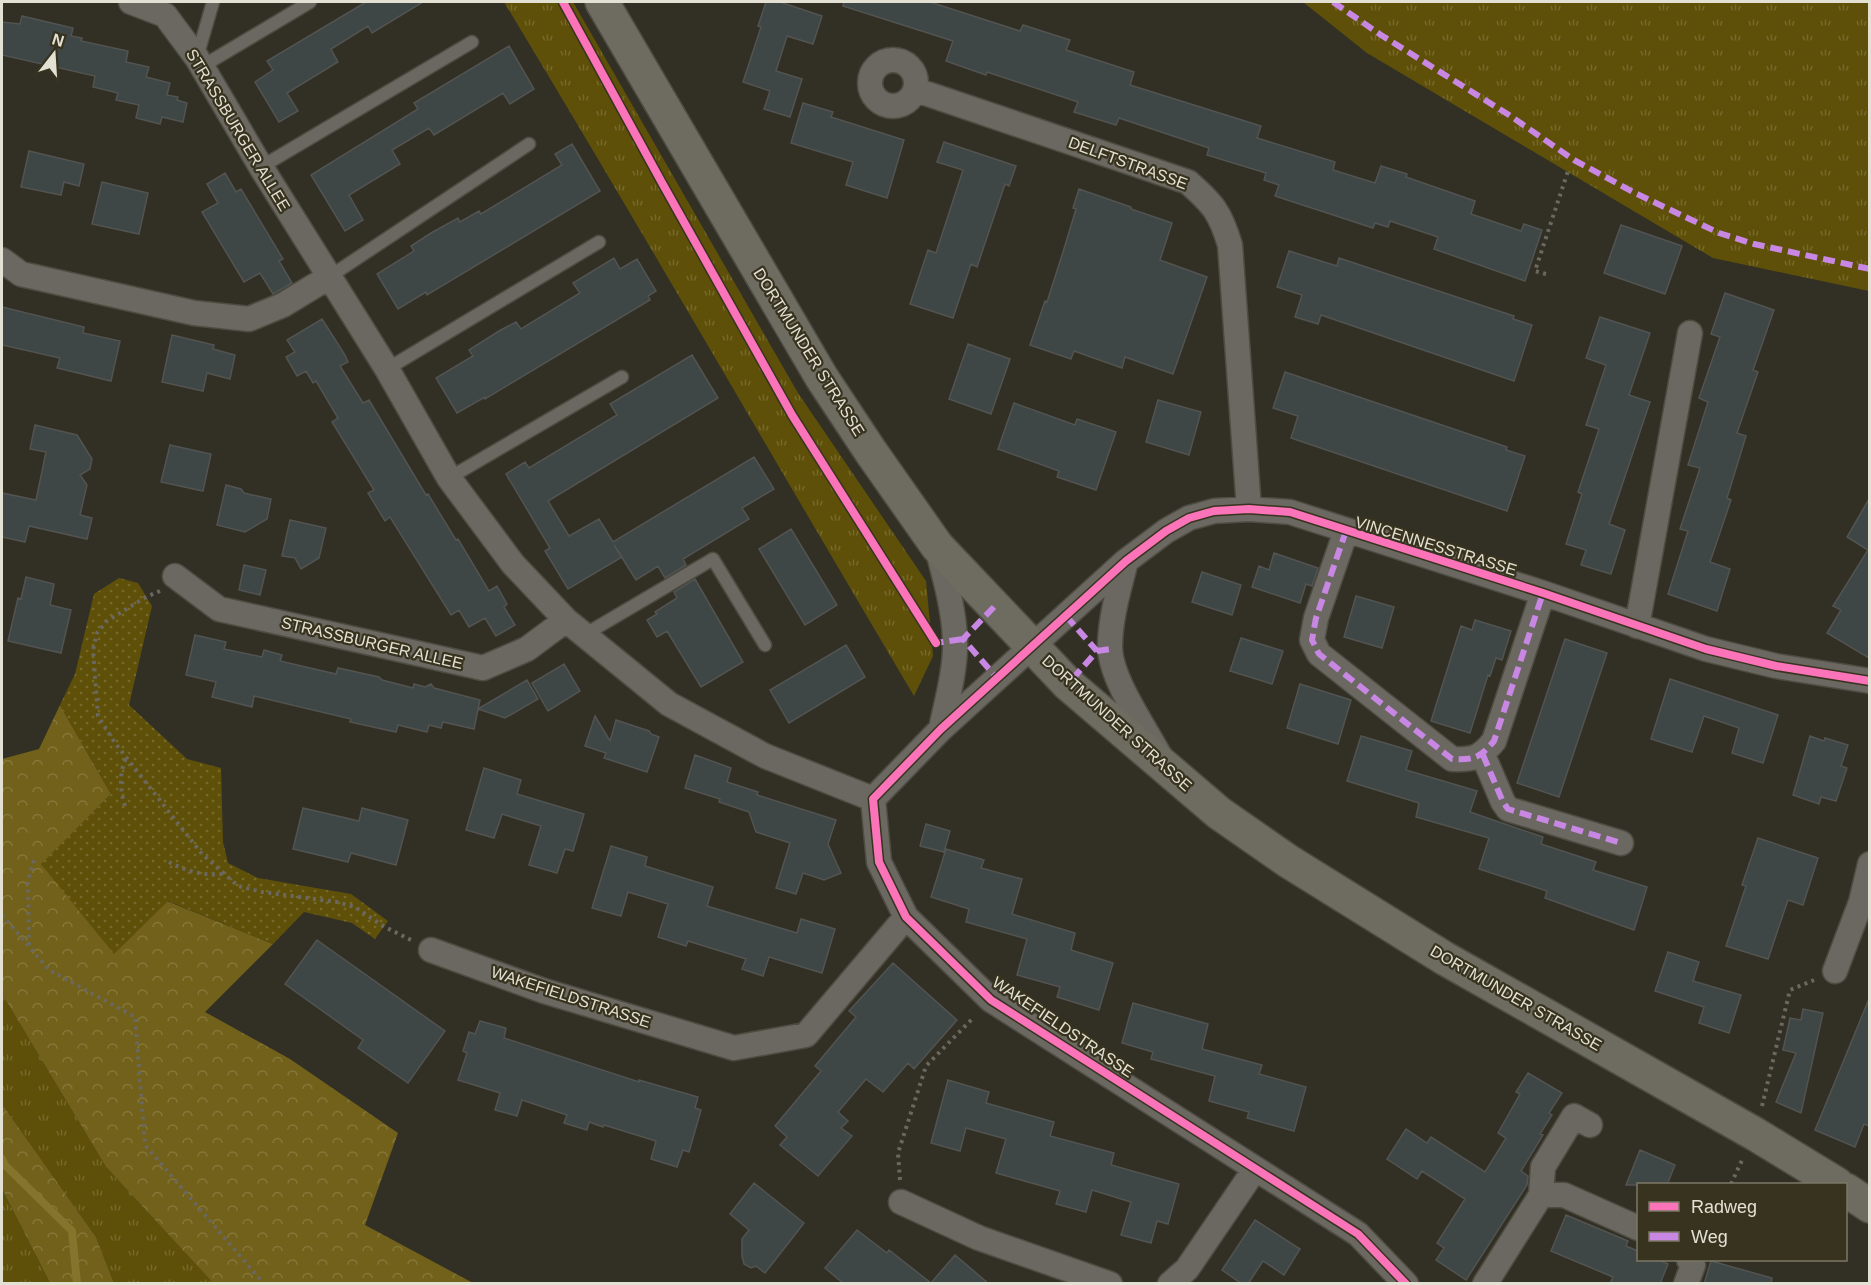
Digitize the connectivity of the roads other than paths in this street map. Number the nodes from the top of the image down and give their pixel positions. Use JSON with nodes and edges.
{"nodes":[{"id":1,"x":131,"y":2,"type":"edge"},
{"id":2,"x":213,"y":2,"type":"edge"},
{"id":3,"x":310,"y":2,"type":"edge"},
{"id":4,"x":602,"y":2,"type":"edge"},
{"id":5,"x":166,"y":8,"type":"edge"},
{"id":6,"x":472,"y":42,"type":"dead end"},
{"id":7,"x":199,"y":62,"type":"junction"},
{"id":8,"x":916,"y":90,"type":"dead end"},
{"id":9,"x":529,"y":144,"type":"dead end"},
{"id":10,"x":261,"y":167,"type":"junction"},
{"id":11,"x":599,"y":242,"type":"dead end"},
{"id":12,"x":2,"y":260,"type":"edge"},
{"id":13,"x":329,"y":277,"type":"junction"},
{"id":14,"x":1690,"y":333,"type":"dead end"},
{"id":15,"x":387,"y":369,"type":"junction"},
{"id":16,"x":622,"y":377,"type":"dead end"},
{"id":17,"x":449,"y":478,"type":"junction"},
{"id":18,"x":1249,"y":509,"type":"junction"},
{"id":19,"x":1346,"y":531,"type":"junction"},
{"id":20,"x":937,"y":546,"type":"junction"},
{"id":21,"x":1126,"y":561,"type":"junction"},
{"id":22,"x":179,"y":579,"type":"road end"},
{"id":23,"x":1543,"y":593,"type":"junction"},
{"id":24,"x":566,"y":620,"type":"junction"},
{"id":25,"x":1637,"y":626,"type":"junction"},
{"id":26,"x":584,"y":635,"type":"junction"},
{"id":27,"x":765,"y":645,"type":"dead end"},
{"id":28,"x":1032,"y":647,"type":"junction"},
{"id":29,"x":1869,"y":681,"type":"edge"},
{"id":30,"x":941,"y":729,"type":"junction"},
{"id":31,"x":1483,"y":754,"type":"junction"},
{"id":32,"x":1168,"y":770,"type":"junction"},
{"id":33,"x":873,"y":799,"type":"junction"},
{"id":34,"x":1621,"y":843,"type":"dead end"},
{"id":35,"x":1869,"y":864,"type":"edge"},
{"id":36,"x":906,"y":917,"type":"junction"},
{"id":37,"x":431,"y":950,"type":"road end"},
{"id":38,"x":1835,"y":970,"type":"road end"},
{"id":39,"x":1590,"y":1125,"type":"dead end"},
{"id":40,"x":1255,"y":1169,"type":"junction"},
{"id":41,"x":1834,"y":1183,"type":"edge"},
{"id":42,"x":1847,"y":1191,"type":"edge"},
{"id":43,"x":1541,"y":1195,"type":"junction"},
{"id":44,"x":901,"y":1202,"type":"road end"},
{"id":45,"x":1869,"y":1206,"type":"edge"},
{"id":46,"x":1637,"y":1228,"type":"edge"},
{"id":47,"x":1110,"y":1284,"type":"edge"},
{"id":48,"x":1170,"y":1284,"type":"edge"},
{"id":49,"x":1406,"y":1284,"type":"edge"},
{"id":50,"x":1485,"y":1284,"type":"edge"}],
"edges":[{"from":1,"to":5,"type":"street","name":"STRASSBURGER ALLEE"},
{"from":2,"to":7,"type":"lane"},
{"from":3,"to":7,"type":"lane"},
{"from":4,"to":20,"type":"main road","name":"DORTMUNDER STRASSE"},
{"from":5,"to":7,"type":"street","name":"STRASSBURGER ALLEE"},
{"from":6,"to":10,"type":"lane"},
{"from":7,"to":10,"type":"street","name":"STRASSBURGER ALLEE"},
{"from":8,"to":18,"type":"street","name":"DELFTSTRASSE"},
{"from":9,"to":13,"type":"lane"},
{"from":10,"to":13,"type":"street","name":"STRASSBURGER ALLEE"},
{"from":11,"to":15,"type":"lane"},
{"from":12,"to":13,"type":"street"},
{"from":13,"to":15,"type":"street","name":"STRASSBURGER ALLEE"},
{"from":14,"to":25,"type":"street"},
{"from":15,"to":17,"type":"street","name":"STRASSBURGER ALLEE"},
{"from":16,"to":17,"type":"lane"},
{"from":17,"to":24,"type":"street","name":"STRASSBURGER ALLEE"},
{"from":18,"to":19,"type":"street","name":"VINCENNESSTRASSE"},
{"from":18,"to":21,"type":"street","name":"VINCENNESSTRASSE"},
{"from":19,"to":23,"type":"street","name":"VINCENNESSTRASSE"},
{"from":19,"to":31,"type":"street"},
{"from":20,"to":28,"type":"main road","name":"DORTMUNDER STRASSE"},
{"from":20,"to":30,"type":"street"},
{"from":21,"to":28,"type":"street","name":"VINCENNESSTRASSE"},
{"from":21,"to":32,"type":"street"},
{"from":22,"to":24,"type":"street","name":"STRASSBURGER ALLEE"},
{"from":23,"to":25,"type":"street","name":"VINCENNESSTRASSE"},
{"from":23,"to":31,"type":"street"},
{"from":24,"to":26,"type":"street","name":"STRASSBURGER ALLEE"},
{"from":25,"to":29,"type":"street","name":"VINCENNESSTRASSE"},
{"from":26,"to":27,"type":"lane"},
{"from":26,"to":33,"type":"street","name":"STRASSBURGER ALLEE"},
{"from":28,"to":30,"type":"street"},
{"from":28,"to":32,"type":"main road","name":"DORTMUNDER STRASSE"},
{"from":30,"to":33,"type":"street"},
{"from":31,"to":34,"type":"street"},
{"from":32,"to":41,"type":"main road","name":"DORTMUNDER STRASSE"},
{"from":33,"to":36,"type":"street","name":"WAKEFIELDSTRASSE"},
{"from":35,"to":38,"type":"street"},
{"from":36,"to":37,"type":"street","name":"WAKEFIELDSTRASSE"},
{"from":36,"to":40,"type":"street","name":"WAKEFIELDSTRASSE"},
{"from":39,"to":43,"type":"street"},
{"from":40,"to":48,"type":"street"},
{"from":40,"to":49,"type":"street","name":"WAKEFIELDSTRASSE"},
{"from":42,"to":45,"type":"main road"},
{"from":43,"to":46,"type":"street"},
{"from":43,"to":50,"type":"street"},
{"from":44,"to":47,"type":"street"}]}
